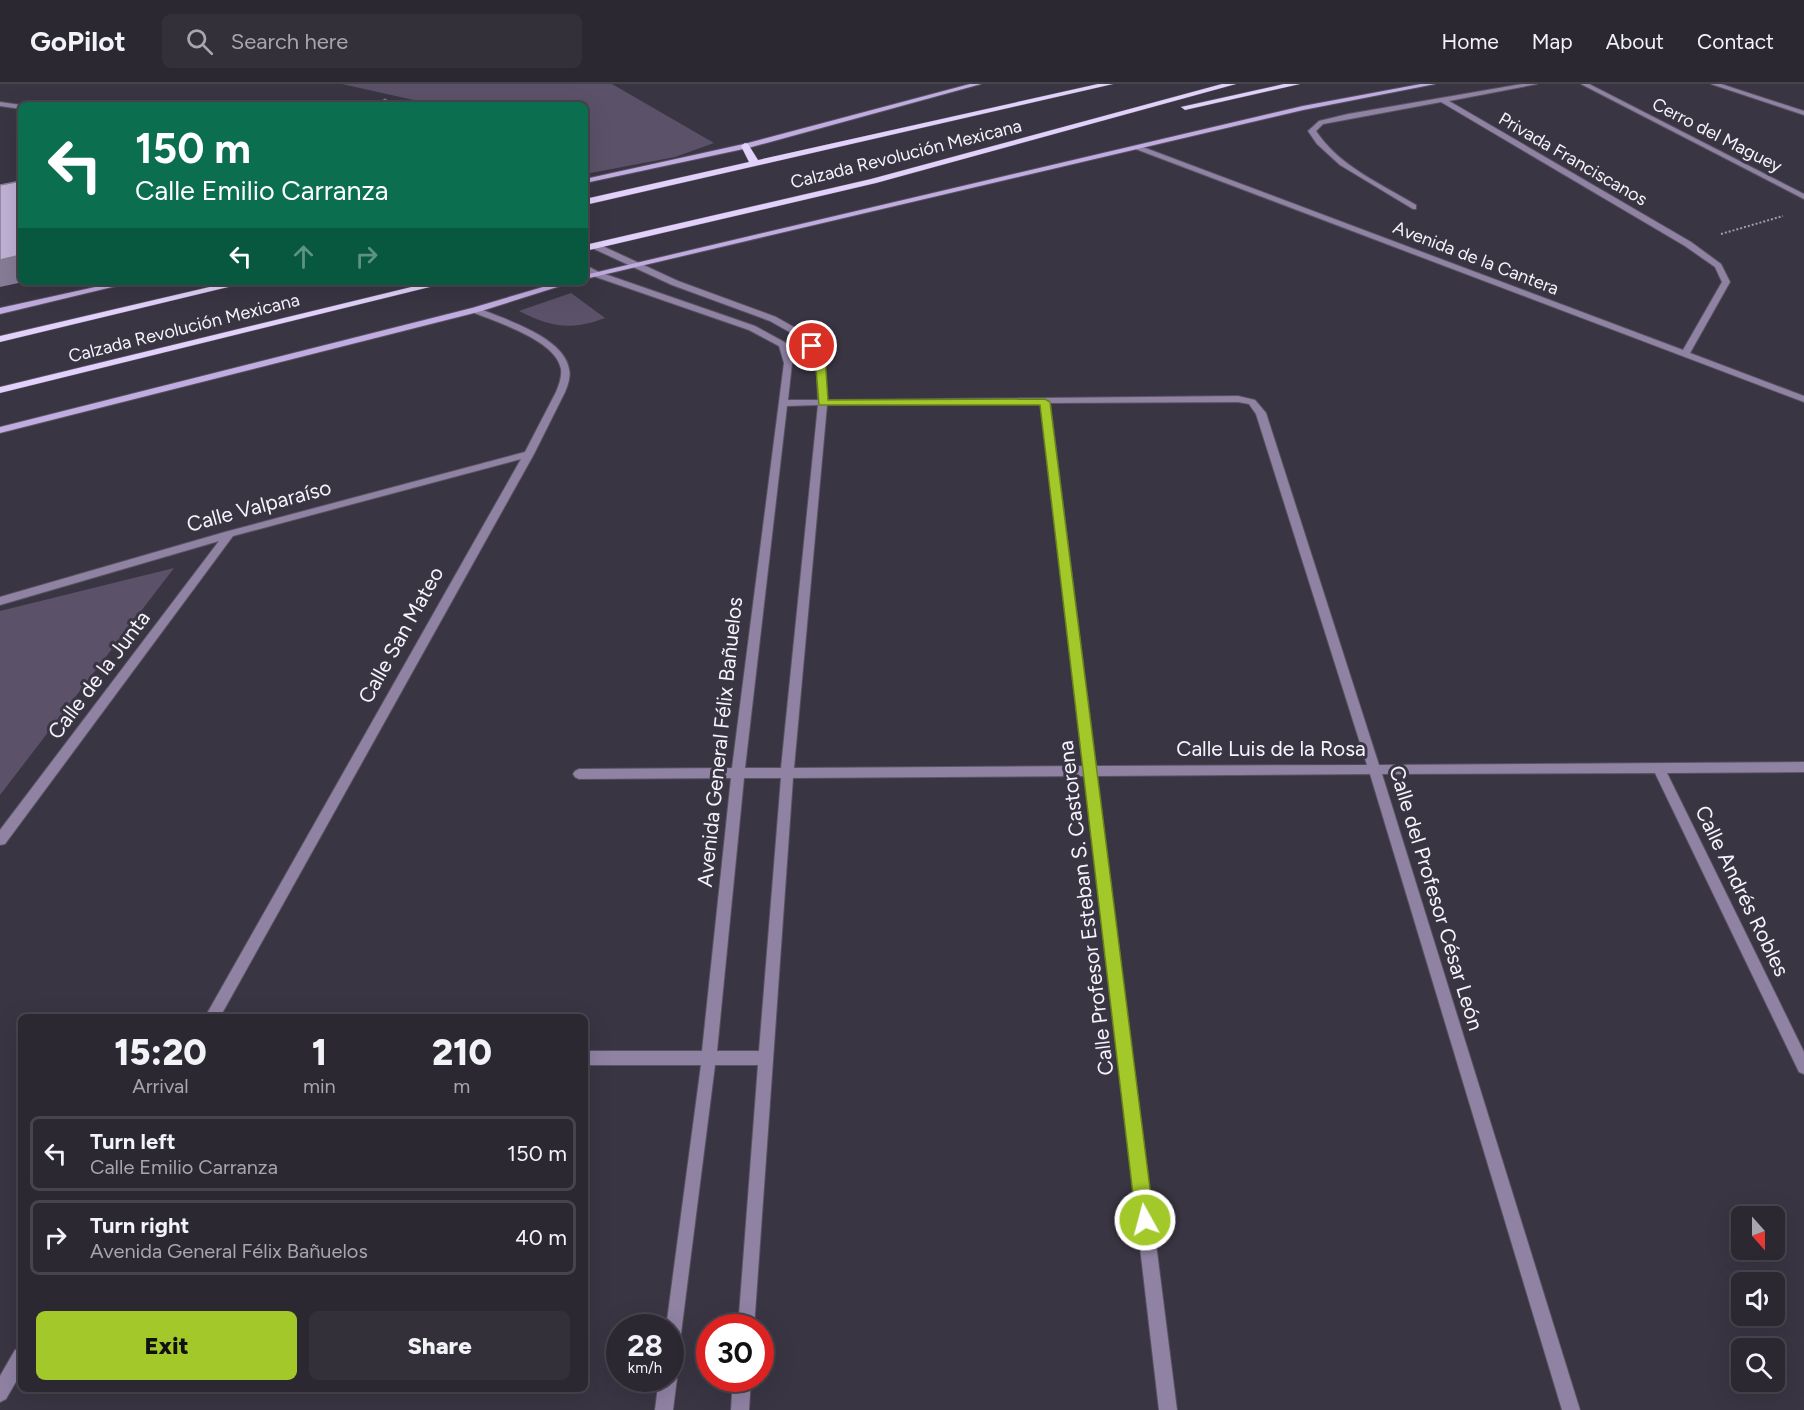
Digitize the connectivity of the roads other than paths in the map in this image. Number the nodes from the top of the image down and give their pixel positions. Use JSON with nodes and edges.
{"nodes":[{"id":1,"x":974,"y":84,"type":"edge"},
{"id":2,"x":1108,"y":84,"type":"edge"},
{"id":3,"x":1232,"y":84,"type":"edge"},
{"id":4,"x":1296,"y":84,"type":"edge"},
{"id":5,"x":1432,"y":84,"type":"edge"},
{"id":6,"x":1534,"y":84,"type":"edge"},
{"id":7,"x":1584,"y":84,"type":"edge"},
{"id":8,"x":1714,"y":84,"type":"edge"},
{"id":9,"x":1443,"y":100,"type":"junction"},
{"id":10,"x":0,"y":104,"type":"edge"},
{"id":11,"x":18,"y":107,"type":"edge"},
{"id":12,"x":1804,"y":113,"type":"edge"},
{"id":13,"x":1073,"y":128,"type":"junction"},
{"id":14,"x":745,"y":146,"type":"junction"},
{"id":15,"x":1137,"y":148,"type":"junction"},
{"id":16,"x":755,"y":164,"type":"junction"},
{"id":17,"x":588,"y":181,"type":"edge"},
{"id":18,"x":1804,"y":197,"type":"edge"},
{"id":19,"x":588,"y":201,"type":"edge"},
{"id":20,"x":1413,"y":207,"type":"dead end"},
{"id":21,"x":590,"y":247,"type":"edge"},
{"id":22,"x":632,"y":265,"type":"junction"},
{"id":23,"x":589,"y":273,"type":"edge"},
{"id":24,"x":116,"y":285,"type":"edge"},
{"id":25,"x":230,"y":285,"type":"edge"},
{"id":26,"x":433,"y":285,"type":"edge"},
{"id":27,"x":558,"y":285,"type":"edge"},
{"id":28,"x":475,"y":310,"type":"junction"},
{"id":29,"x":0,"y":311,"type":"edge"},
{"id":30,"x":805,"y":337,"type":"junction"},
{"id":31,"x":0,"y":339,"type":"edge"},
{"id":32,"x":783,"y":345,"type":"junction"},
{"id":33,"x":1685,"y":354,"type":"junction"},
{"id":34,"x":0,"y":390,"type":"edge"},
{"id":35,"x":1804,"y":399,"type":"edge"},
{"id":36,"x":1045,"y":402,"type":"junction"},
{"id":37,"x":783,"y":403,"type":"junction"},
{"id":38,"x":823,"y":403,"type":"junction"},
{"id":39,"x":0,"y":430,"type":"edge"},
{"id":40,"x":529,"y":454,"type":"junction"},
{"id":41,"x":229,"y":534,"type":"junction"},
{"id":42,"x":0,"y":601,"type":"edge"},
{"id":43,"x":1658,"y":767,"type":"junction"},
{"id":44,"x":1804,"y":767,"type":"edge"},
{"id":45,"x":1374,"y":768,"type":"junction"},
{"id":46,"x":1090,"y":770,"type":"junction"},
{"id":47,"x":738,"y":772,"type":"junction"},
{"id":48,"x":579,"y":774,"type":"dead end"},
{"id":49,"x":787,"y":774,"type":"junction"},
{"id":50,"x":0,"y":840,"type":"edge"},
{"id":51,"x":214,"y":1014,"type":"edge"},
{"id":52,"x":588,"y":1058,"type":"edge"},
{"id":53,"x":709,"y":1058,"type":"junction"},
{"id":54,"x":767,"y":1058,"type":"junction"},
{"id":55,"x":1804,"y":1067,"type":"edge"},
{"id":56,"x":676,"y":1314,"type":"edge"},
{"id":57,"x":747,"y":1314,"type":"edge"},
{"id":58,"x":18,"y":1361,"type":"edge"},
{"id":59,"x":666,"y":1392,"type":"edge"},
{"id":60,"x":741,"y":1392,"type":"edge"},
{"id":61,"x":0,"y":1393,"type":"edge"},
{"id":62,"x":664,"y":1410,"type":"edge"},
{"id":63,"x":740,"y":1410,"type":"edge"},
{"id":64,"x":1168,"y":1410,"type":"edge"},
{"id":65,"x":1570,"y":1410,"type":"edge"}],
"edges":[{"from":1,"to":14,"type":"street"},
{"from":2,"to":16,"type":"main road","name":"Calzada Revolución Mexicana"},
{"from":3,"to":13,"type":"main road","name":"Calzada Revolución Mexicana"},
{"from":4,"to":13,"type":"main road"},
{"from":5,"to":15,"type":"street"},
{"from":6,"to":9,"type":"street"},
{"from":7,"to":18,"type":"street","name":"Cerro del Maguey"},
{"from":8,"to":12,"type":"street"},
{"from":9,"to":20,"type":"street"},
{"from":9,"to":33,"type":"street","name":"Privada Franciscanos"},
{"from":10,"to":11,"type":"street"},
{"from":13,"to":21,"type":"main road","name":"Calzada Revolución Mexicana"},
{"from":14,"to":16,"type":"main road"},
{"from":14,"to":17,"type":"street"},
{"from":15,"to":22,"type":"street"},
{"from":15,"to":33,"type":"street","name":"Avenida de la Cantera"},
{"from":16,"to":19,"type":"main road","name":"Calzada Revolución Mexicana"},
{"from":21,"to":22,"type":"street"},
{"from":22,"to":23,"type":"street"},
{"from":22,"to":30,"type":"street"},
{"from":23,"to":32,"type":"street"},
{"from":24,"to":29,"type":"street"},
{"from":25,"to":31,"type":"main road","name":"Calzada Revolución Mexicana"},
{"from":26,"to":34,"type":"main road","name":"Calzada Revolución Mexicana"},
{"from":27,"to":28,"type":"street"},
{"from":28,"to":39,"type":"street"},
{"from":28,"to":40,"type":"street","name":"Calle San Mateo"},
{"from":30,"to":32,"type":"street"},
{"from":30,"to":38,"type":"street"},
{"from":32,"to":37,"type":"street","name":"Avenida General Félix Bañuelos"},
{"from":33,"to":35,"type":"street","name":"Avenida de la Cantera"},
{"from":36,"to":38,"type":"street"},
{"from":36,"to":45,"type":"street","name":"Calle del Profesor César León"},
{"from":36,"to":46,"type":"street","name":"Calle Profesor Esteban S. Castorena"},
{"from":37,"to":38,"type":"street"},
{"from":37,"to":47,"type":"street","name":"Avenida General Félix Bañuelos"},
{"from":38,"to":49,"type":"street"},
{"from":40,"to":41,"type":"street","name":"Calle Valparaíso"},
{"from":40,"to":51,"type":"street","name":"Calle San Mateo"},
{"from":41,"to":42,"type":"street","name":"Calle Valparaíso"},
{"from":41,"to":50,"type":"street","name":"Calle de la Junta"},
{"from":43,"to":44,"type":"street","name":"Calle Luis de la Rosa"},
{"from":43,"to":45,"type":"street","name":"Calle Luis de la Rosa"},
{"from":43,"to":55,"type":"street","name":"Calle Andrés Robles"},
{"from":45,"to":46,"type":"street","name":"Calle Luis de la Rosa"},
{"from":45,"to":65,"type":"street","name":"Calle del Profesor César León"},
{"from":46,"to":49,"type":"street","name":"Calle Luis de la Rosa"},
{"from":46,"to":64,"type":"street","name":"Calle Profesor Esteban S. Castorena"},
{"from":47,"to":48,"type":"street","name":"Calle Luis de la Rosa"},
{"from":47,"to":49,"type":"street","name":"Calle Luis de la Rosa"},
{"from":47,"to":53,"type":"street","name":"Avenida General Félix Bañuelos"},
{"from":49,"to":54,"type":"street"},
{"from":52,"to":53,"type":"street"},
{"from":53,"to":54,"type":"street"},
{"from":53,"to":56,"type":"street","name":"Avenida General Félix Bañuelos"},
{"from":54,"to":57,"type":"street"},
{"from":58,"to":61,"type":"street"},
{"from":59,"to":62,"type":"street"},
{"from":60,"to":63,"type":"street"}]}
